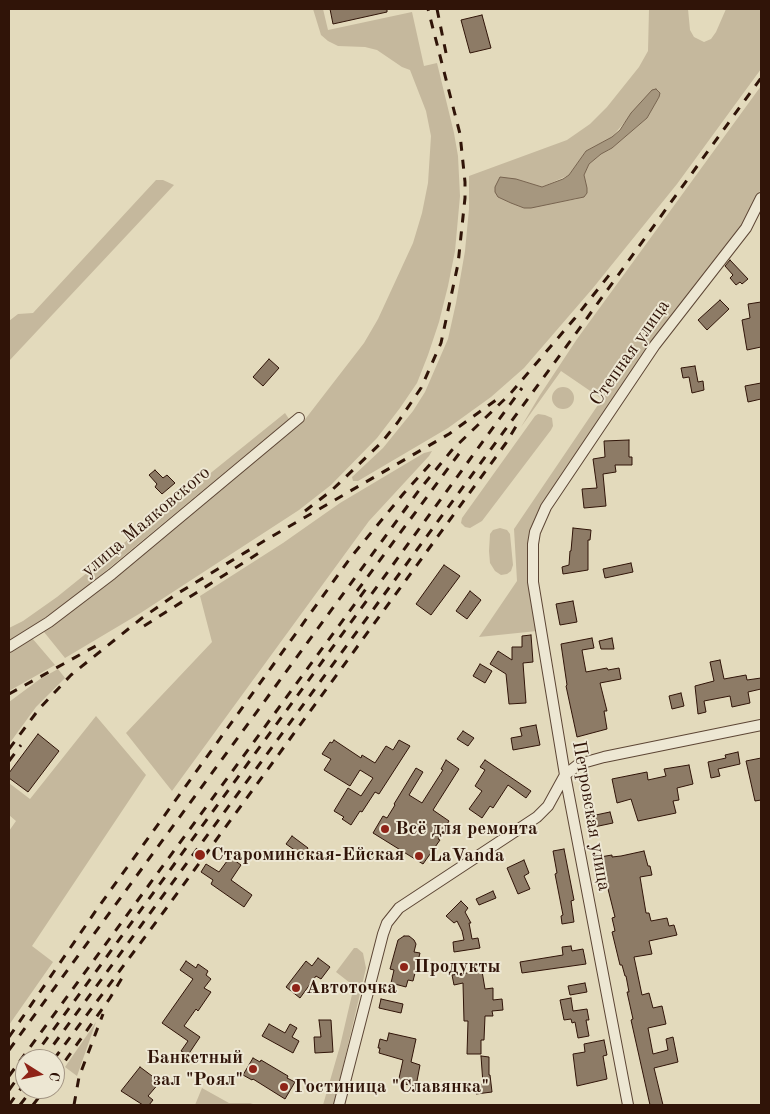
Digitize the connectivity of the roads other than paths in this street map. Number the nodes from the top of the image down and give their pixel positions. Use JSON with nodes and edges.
{"nodes":[{"id":1,"x":761,"y":198,"type":"edge"},
{"id":2,"x":299,"y":418,"type":"dead end"},
{"id":3,"x":535,"y":532,"type":"joint"},
{"id":4,"x":9,"y":647,"type":"edge"},
{"id":5,"x":761,"y":726,"type":"edge"},
{"id":6,"x":565,"y":775,"type":"junction"},
{"id":7,"x":339,"y":1105,"type":"edge"},
{"id":8,"x":628,"y":1105,"type":"edge"}],
"edges":[{"from":1,"to":3,"type":"street","name":"Степная улица"},
{"from":2,"to":4,"type":"street","name":"улица Маяковского"},
{"from":3,"to":6,"type":"street","name":"Петровская улица"},
{"from":5,"to":6,"type":"street"},
{"from":6,"to":7,"type":"street"},
{"from":6,"to":8,"type":"street","name":"Петровская улица"}]}
